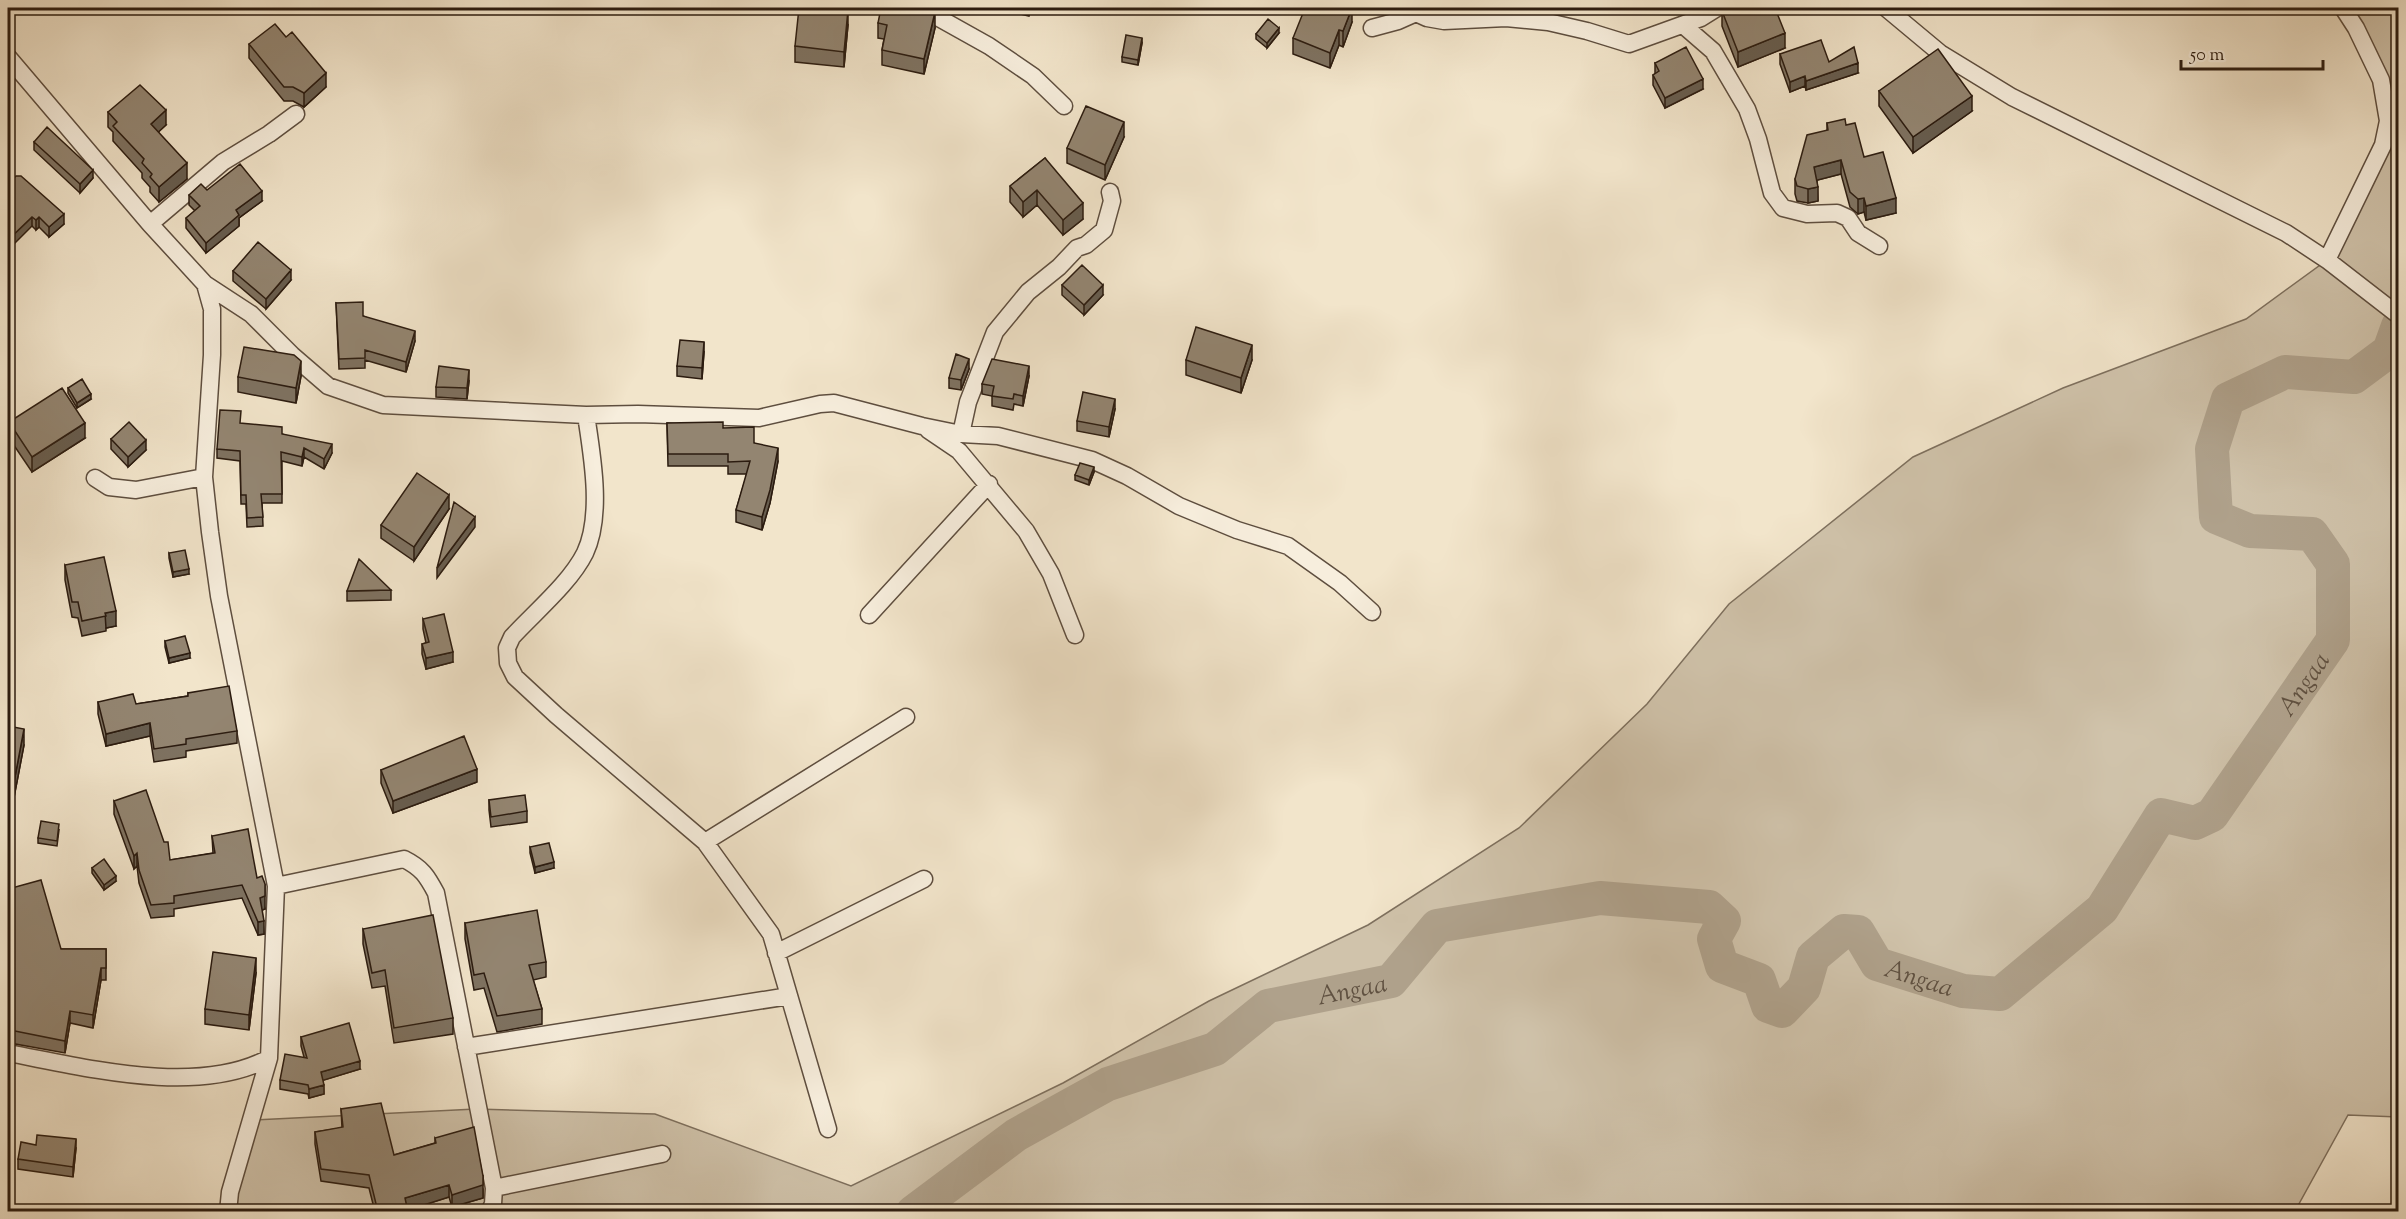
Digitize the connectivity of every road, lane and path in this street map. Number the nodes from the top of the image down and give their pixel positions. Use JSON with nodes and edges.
{"nodes":[{"id":1,"x":921,"y":8,"type":"edge"},
{"id":2,"x":1717,"y":8,"type":"edge"},
{"id":3,"x":1886,"y":8,"type":"edge"},
{"id":4,"x":2343,"y":8,"type":"edge"},
{"id":5,"x":1417,"y":10,"type":"edge"},
{"id":6,"x":1683,"y":25,"type":"junction"},
{"id":7,"x":1372,"y":28,"type":"dead end"},
{"id":8,"x":8,"y":57,"type":"edge"},
{"id":9,"x":1064,"y":106,"type":"dead end"},
{"id":10,"x":296,"y":114,"type":"dead end"},
{"id":11,"x":1110,"y":192,"type":"dead end"},
{"id":12,"x":150,"y":225,"type":"junction"},
{"id":13,"x":1879,"y":246,"type":"dead end"},
{"id":14,"x":2326,"y":260,"type":"junction"},
{"id":15,"x":205,"y":284,"type":"junction"},
{"id":16,"x":2398,"y":315,"type":"edge"},
{"id":17,"x":586,"y":415,"type":"junction"},
{"id":18,"x":922,"y":426,"type":"junction"},
{"id":19,"x":961,"y":434,"type":"junction"},
{"id":20,"x":204,"y":477,"type":"junction"},
{"id":21,"x":95,"y":478,"type":"dead end"},
{"id":22,"x":989,"y":484,"type":"junction"},
{"id":23,"x":1372,"y":612,"type":"dead end"},
{"id":24,"x":869,"y":615,"type":"dead end"},
{"id":25,"x":1075,"y":635,"type":"dead end"},
{"id":26,"x":906,"y":717,"type":"dead end"},
{"id":27,"x":705,"y":842,"type":"junction"},
{"id":28,"x":924,"y":879,"type":"dead end"},
{"id":29,"x":276,"y":886,"type":"junction"},
{"id":30,"x":776,"y":953,"type":"junction"},
{"id":31,"x":789,"y":996,"type":"junction"},
{"id":32,"x":466,"y":1047,"type":"junction"},
{"id":33,"x":8,"y":1053,"type":"edge"},
{"id":34,"x":269,"y":1058,"type":"junction"},
{"id":35,"x":828,"y":1129,"type":"dead end"},
{"id":36,"x":662,"y":1154,"type":"dead end"},
{"id":37,"x":494,"y":1188,"type":"junction"},
{"id":38,"x":228,"y":1212,"type":"edge"},
{"id":39,"x":489,"y":1212,"type":"edge"}],
"edges":[{"from":1,"to":9,"type":"street"},
{"from":2,"to":6,"type":"street"},
{"from":3,"to":14,"type":"street"},
{"from":4,"to":14,"type":"street"},
{"from":5,"to":6,"type":"street"},
{"from":5,"to":7,"type":"street"},
{"from":6,"to":13,"type":"street"},
{"from":8,"to":12,"type":"street"},
{"from":10,"to":12,"type":"street"},
{"from":11,"to":19,"type":"street"},
{"from":12,"to":15,"type":"street"},
{"from":14,"to":16,"type":"street"},
{"from":15,"to":17,"type":"street"},
{"from":15,"to":20,"type":"street"},
{"from":17,"to":18,"type":"street"},
{"from":17,"to":27,"type":"street"},
{"from":18,"to":19,"type":"street"},
{"from":18,"to":22,"type":"street"},
{"from":19,"to":23,"type":"street"},
{"from":20,"to":21,"type":"street"},
{"from":20,"to":29,"type":"street"},
{"from":22,"to":24,"type":"street"},
{"from":22,"to":25,"type":"street"},
{"from":26,"to":27,"type":"street"},
{"from":27,"to":30,"type":"street"},
{"from":28,"to":30,"type":"street"},
{"from":29,"to":32,"type":"street"},
{"from":29,"to":34,"type":"street"},
{"from":30,"to":31,"type":"street"},
{"from":31,"to":32,"type":"street"},
{"from":31,"to":35,"type":"street"},
{"from":32,"to":37,"type":"street"},
{"from":33,"to":34,"type":"street"},
{"from":34,"to":38,"type":"street"},
{"from":36,"to":37,"type":"street"},
{"from":37,"to":39,"type":"street"}]}
